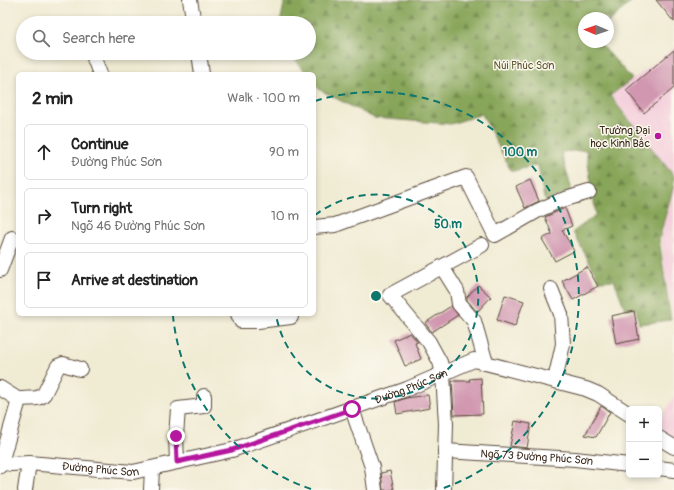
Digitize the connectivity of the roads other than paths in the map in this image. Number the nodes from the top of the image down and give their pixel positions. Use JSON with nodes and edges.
{"nodes":[{"id":1,"x":190,"y":0,"type":"edge"},
{"id":2,"x":193,"y":16,"type":"edge"},
{"id":3,"x":95,"y":60,"type":"edge"},
{"id":4,"x":200,"y":60,"type":"edge"},
{"id":5,"x":99,"y":72,"type":"edge"},
{"id":6,"x":202,"y":72,"type":"edge"},
{"id":7,"x":589,"y":192,"type":"dead end"},
{"id":8,"x":316,"y":228,"type":"edge"},
{"id":9,"x":10,"y":238,"type":"edge"},
{"id":10,"x":482,"y":245,"type":"dead end"},
{"id":11,"x":442,"y":267,"type":"junction"},
{"id":12,"x":0,"y":270,"type":"edge"},
{"id":13,"x":551,"y":289,"type":"dead end"},
{"id":14,"x":239,"y":316,"type":"edge"},
{"id":15,"x":291,"y":317,"type":"dead end"},
{"id":16,"x":486,"y":363,"type":"junction"},
{"id":17,"x":80,"y":369,"type":"dead end"},
{"id":18,"x":443,"y":374,"type":"junction"},
{"id":19,"x":555,"y":380,"type":"junction"},
{"id":20,"x":0,"y":388,"type":"edge"},
{"id":21,"x":204,"y":396,"type":"dead end"},
{"id":22,"x":19,"y":400,"type":"junction"},
{"id":23,"x":352,"y":409,"type":"junction"},
{"id":24,"x":626,"y":412,"type":"edge"},
{"id":25,"x":662,"y":440,"type":"edge"},
{"id":26,"x":674,"y":447,"type":"edge"},
{"id":27,"x":445,"y":451,"type":"junction"},
{"id":28,"x":177,"y":462,"type":"junction"},
{"id":29,"x":0,"y":463,"type":"edge"},
{"id":30,"x":29,"y":463,"type":"junction"},
{"id":31,"x":626,"y":465,"type":"edge"},
{"id":32,"x":152,"y":468,"type":"junction"},
{"id":33,"x":662,"y":468,"type":"edge"},
{"id":34,"x":674,"y":470,"type":"edge"},
{"id":35,"x":25,"y":490,"type":"edge"},
{"id":36,"x":151,"y":490,"type":"edge"},
{"id":37,"x":375,"y":490,"type":"edge"},
{"id":38,"x":444,"y":490,"type":"edge"}],
"edges":[{"from":1,"to":2,"type":"street"},
{"from":3,"to":5,"type":"street"},
{"from":4,"to":6,"type":"street"},
{"from":7,"to":8,"type":"street"},
{"from":9,"to":12,"type":"street"},
{"from":10,"to":11,"type":"street"},
{"from":11,"to":16,"type":"street"},
{"from":11,"to":18,"type":"street"},
{"from":13,"to":19,"type":"street"},
{"from":14,"to":15,"type":"street"},
{"from":16,"to":18,"type":"street","name":"Đường Phúc Sơn"},
{"from":16,"to":19,"type":"street","name":"Đường Phúc Sơn"},
{"from":17,"to":22,"type":"street"},
{"from":18,"to":23,"type":"street","name":"Đường Phúc Sơn"},
{"from":18,"to":27,"type":"street"},
{"from":19,"to":24,"type":"street","name":"Đường Phúc Sơn"},
{"from":20,"to":22,"type":"street"},
{"from":21,"to":28,"type":"street"},
{"from":22,"to":29,"type":"street"},
{"from":23,"to":28,"type":"street","name":"Đường Phúc Sơn"},
{"from":23,"to":37,"type":"street"},
{"from":25,"to":26,"type":"street"},
{"from":27,"to":31,"type":"street","name":"Ngõ 73 Đường Phúc Sơn"},
{"from":27,"to":38,"type":"street"},
{"from":28,"to":32,"type":"street","name":"Đường Phúc Sơn"},
{"from":29,"to":30,"type":"street","name":"Đường Phúc Sơn"},
{"from":30,"to":32,"type":"street","name":"Đường Phúc Sơn"},
{"from":30,"to":35,"type":"street"},
{"from":32,"to":36,"type":"street"},
{"from":33,"to":34,"type":"street"}]}
